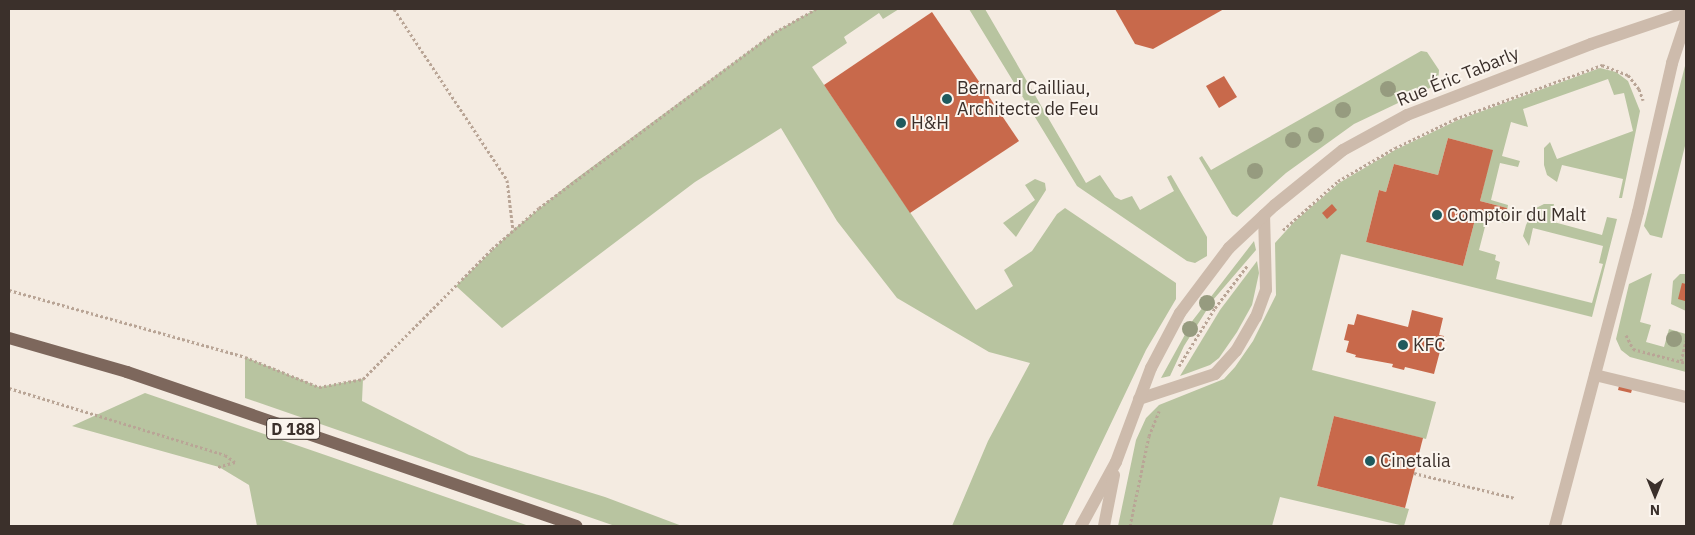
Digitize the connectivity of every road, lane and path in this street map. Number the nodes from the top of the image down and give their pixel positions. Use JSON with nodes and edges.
{"nodes":[{"id":1,"x":394,"y":9,"type":"edge"},
{"id":2,"x":816,"y":9,"type":"edge"},
{"id":3,"x":1686,"y":12,"type":"edge"},
{"id":4,"x":1686,"y":21,"type":"edge"},
{"id":5,"x":1602,"y":65,"type":"dead end"},
{"id":6,"x":1264,"y":215,"type":"junction"},
{"id":7,"x":513,"y":230,"type":"junction"},
{"id":8,"x":1266,"y":244,"type":"junction"},
{"id":9,"x":9,"y":290,"type":"edge"},
{"id":10,"x":1626,"y":334,"type":"dead end"},
{"id":11,"x":9,"y":338,"type":"edge"},
{"id":12,"x":1686,"y":340,"type":"edge"},
{"id":13,"x":1680,"y":361,"type":"junction"},
{"id":14,"x":1686,"y":363,"type":"edge"},
{"id":15,"x":1595,"y":375,"type":"junction"},
{"id":16,"x":9,"y":388,"type":"edge"},
{"id":17,"x":1167,"y":391,"type":"junction"},
{"id":18,"x":1686,"y":397,"type":"edge"},
{"id":19,"x":1139,"y":399,"type":"junction"},
{"id":20,"x":1116,"y":462,"type":"junction"},
{"id":21,"x":218,"y":467,"type":"dead end"},
{"id":22,"x":1414,"y":473,"type":"dead end"},
{"id":23,"x":1515,"y":498,"type":"dead end"},
{"id":24,"x":576,"y":526,"type":"edge"},
{"id":25,"x":1081,"y":526,"type":"edge"},
{"id":26,"x":1104,"y":526,"type":"edge"},
{"id":27,"x":1130,"y":526,"type":"edge"},
{"id":28,"x":1555,"y":526,"type":"edge"}],
"edges":[{"from":1,"to":7,"type":"path"},
{"from":2,"to":7,"type":"path"},
{"from":3,"to":6,"type":"street","name":"Rue Éric Tabarly"},
{"from":4,"to":15,"type":"street"},
{"from":5,"to":8,"type":"path"},
{"from":6,"to":8,"type":"street"},
{"from":6,"to":19,"type":"street","name":"Rue Éric Tabarly"},
{"from":7,"to":9,"type":"path"},
{"from":8,"to":17,"type":"path"},
{"from":8,"to":17,"type":"street"},
{"from":10,"to":13,"type":"path"},
{"from":11,"to":24,"type":"main road","number":"D 188"},
{"from":12,"to":13,"type":"path"},
{"from":13,"to":14,"type":"path"},
{"from":15,"to":18,"type":"street"},
{"from":15,"to":28,"type":"street"},
{"from":16,"to":21,"type":"path"},
{"from":17,"to":19,"type":"street"},
{"from":17,"to":27,"type":"path"},
{"from":19,"to":20,"type":"street","name":"Rue Éric Tabarly"},
{"from":20,"to":25,"type":"street","name":"Rue Éric Tabarly"},
{"from":20,"to":26,"type":"street","name":"Rue Éric Tabarly"},
{"from":22,"to":23,"type":"path"}]}
